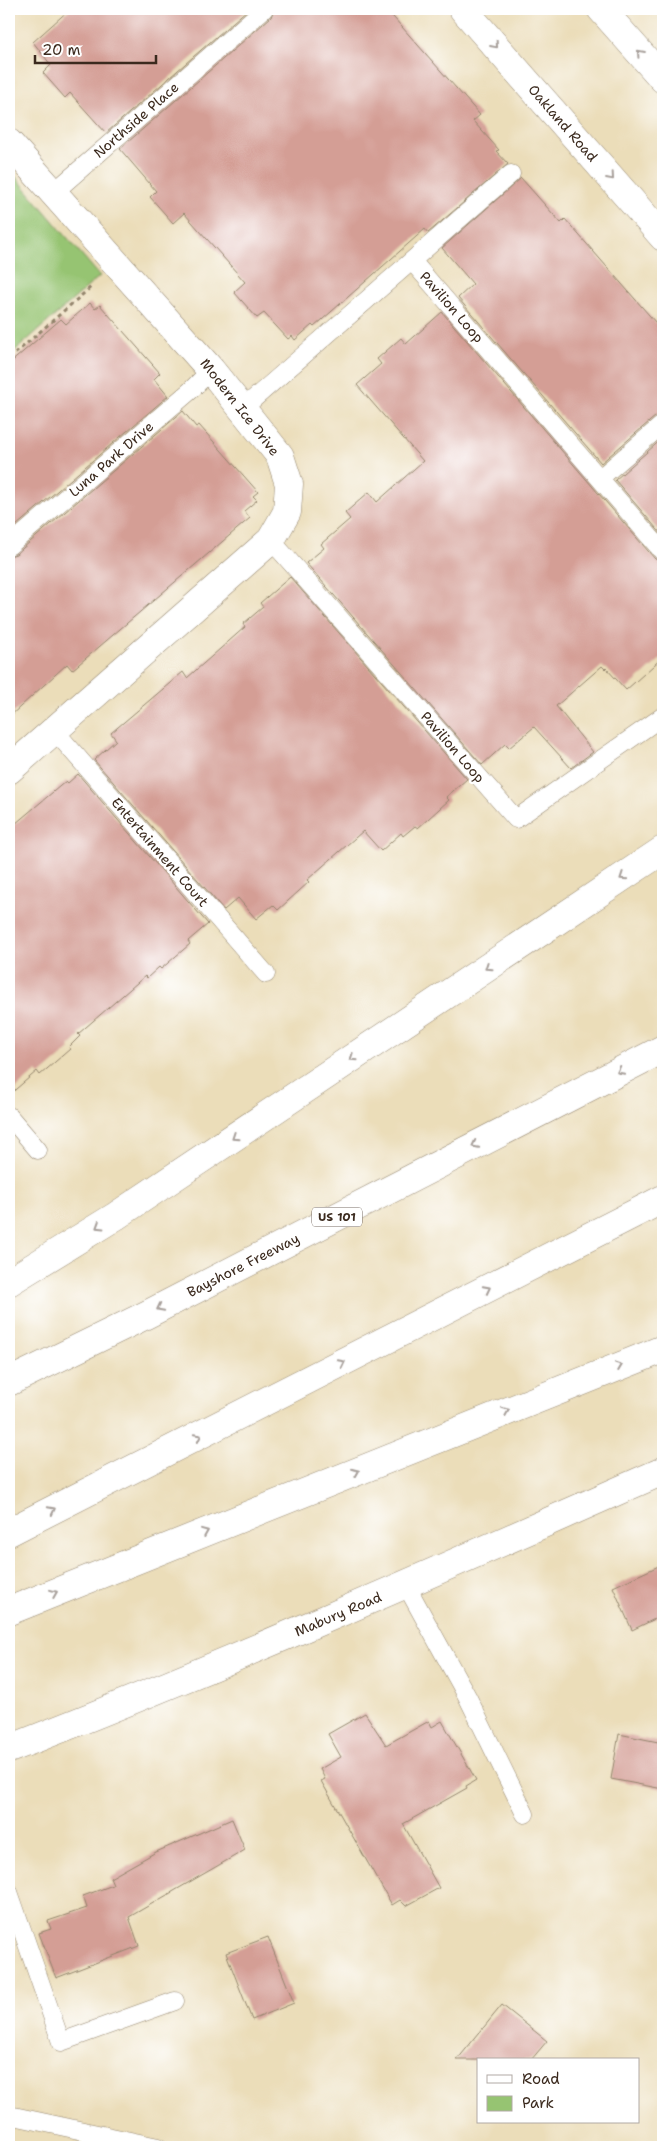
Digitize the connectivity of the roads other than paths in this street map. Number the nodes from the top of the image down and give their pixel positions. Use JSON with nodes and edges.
{"nodes":[{"id":1,"x":264,"y":9,"type":"edge"},
{"id":2,"x":463,"y":9,"type":"edge"},
{"id":3,"x":601,"y":9,"type":"edge"},
{"id":4,"x":663,"y":79,"type":"edge"},
{"id":5,"x":9,"y":143,"type":"edge"},
{"id":6,"x":511,"y":174,"type":"dead end"},
{"id":7,"x":52,"y":193,"type":"junction"},
{"id":8,"x":663,"y":237,"type":"edge"},
{"id":9,"x":412,"y":261,"type":"junction"},
{"id":10,"x":211,"y":370,"type":"junction"},
{"id":11,"x":242,"y":409,"type":"junction"},
{"id":12,"x":663,"y":424,"type":"edge"},
{"id":13,"x":600,"y":478,"type":"junction"},
{"id":14,"x":271,"y":540,"type":"junction"},
{"id":15,"x":9,"y":546,"type":"edge"},
{"id":16,"x":663,"y":552,"type":"edge"},
{"id":17,"x":663,"y":716,"type":"edge"},
{"id":18,"x":54,"y":730,"type":"junction"},
{"id":19,"x":9,"y":770,"type":"edge"},
{"id":20,"x":663,"y":850,"type":"edge"},
{"id":21,"x":266,"y":974,"type":"dead end"},
{"id":22,"x":663,"y":1049,"type":"edge"},
{"id":23,"x":9,"y":1116,"type":"edge"},
{"id":24,"x":38,"y":1150,"type":"dead end"},
{"id":25,"x":663,"y":1199,"type":"edge"},
{"id":26,"x":9,"y":1282,"type":"edge"},
{"id":27,"x":663,"y":1349,"type":"edge"},
{"id":28,"x":9,"y":1382,"type":"edge"},
{"id":29,"x":663,"y":1471,"type":"edge"},
{"id":30,"x":9,"y":1532,"type":"edge"},
{"id":31,"x":406,"y":1585,"type":"junction"},
{"id":32,"x":9,"y":1611,"type":"edge"},
{"id":33,"x":9,"y":1749,"type":"edge"},
{"id":34,"x":525,"y":1814,"type":"dead end"},
{"id":35,"x":9,"y":1892,"type":"edge"},
{"id":36,"x":175,"y":2002,"type":"dead end"},
{"id":37,"x":9,"y":2116,"type":"edge"},
{"id":38,"x":158,"y":2147,"type":"edge"}],
"edges":[{"from":1,"to":7,"type":"lane","name":"Northside Place"},
{"from":2,"to":8,"type":"main road","name":"Oakland Road","one_way":true},
{"from":4,"to":3,"type":"main road","one_way":true},
{"from":5,"to":7,"type":"main road","name":"Modern Ice Drive"},
{"from":6,"to":9,"type":"lane"},
{"from":7,"to":10,"type":"main road","name":"Modern Ice Drive"},
{"from":9,"to":11,"type":"lane","name":"Pavilion Loop"},
{"from":9,"to":13,"type":"lane","name":"Pavilion Loop"},
{"from":10,"to":11,"type":"main road","name":"Modern Ice Drive"},
{"from":10,"to":15,"type":"lane","name":"Luna Park Drive"},
{"from":11,"to":14,"type":"main road","name":"Modern Ice Drive"},
{"from":12,"to":13,"type":"lane"},
{"from":13,"to":16,"type":"lane","name":"Pavilion Loop"},
{"from":14,"to":17,"type":"lane","name":"Pavilion Loop"},
{"from":14,"to":18,"type":"main road","name":"Modern Ice Drive"},
{"from":18,"to":19,"type":"main road","name":"Modern Ice Drive"},
{"from":18,"to":21,"type":"lane","name":"Entertainment Court"},
{"from":20,"to":26,"type":"main road","one_way":true},
{"from":22,"to":28,"type":"main road","name":"Bayshore Freeway","number":"US 101","one_way":true},
{"from":23,"to":24,"type":"lane"},
{"from":30,"to":25,"type":"main road","one_way":true},
{"from":32,"to":27,"type":"main road","one_way":true},
{"from":29,"to":31,"type":"main road","name":"Mabury Road"},
{"from":31,"to":33,"type":"main road","name":"Mabury Road"},
{"from":31,"to":34,"type":"lane"},
{"from":35,"to":36,"type":"lane"},
{"from":37,"to":38,"type":"lane"}]}
